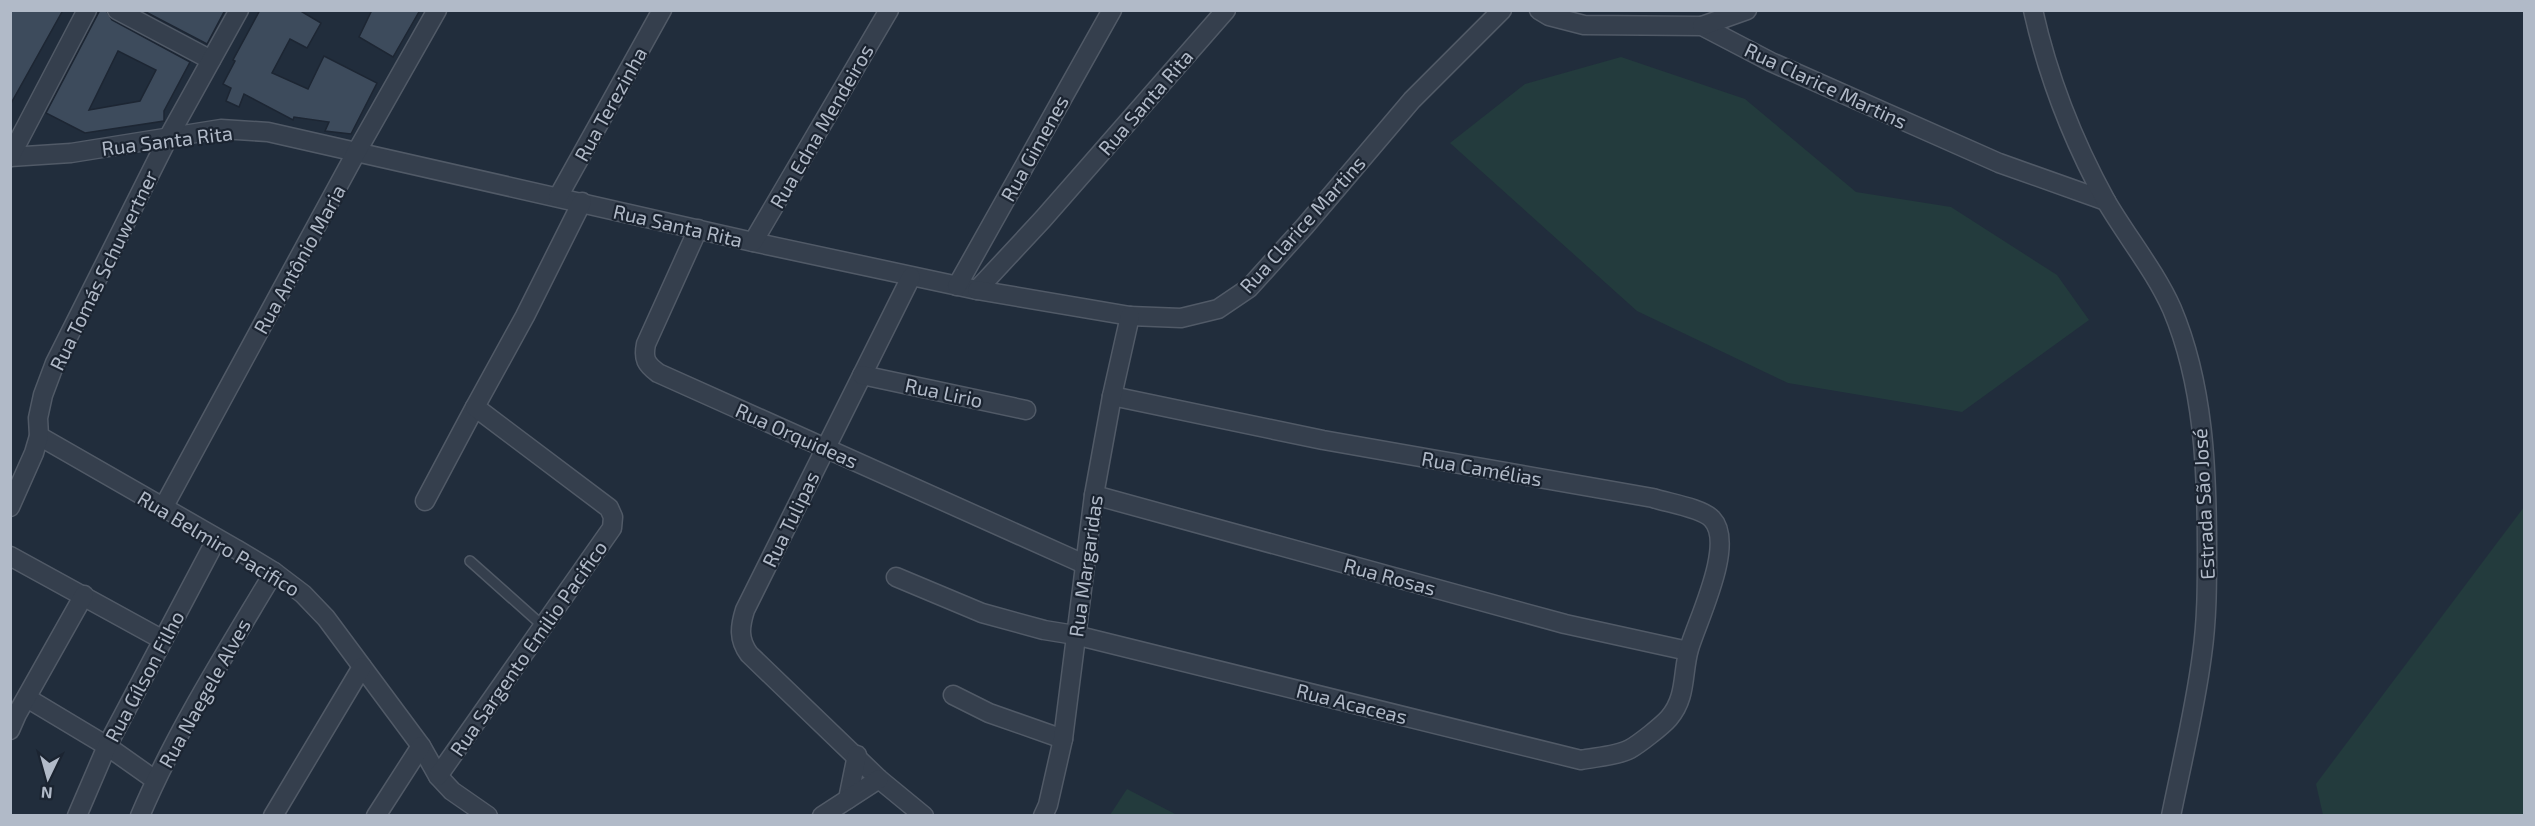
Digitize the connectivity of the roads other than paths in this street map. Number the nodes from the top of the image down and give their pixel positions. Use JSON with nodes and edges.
{"nodes":[{"id":1,"x":87,"y":10,"type":"edge"},
{"id":2,"x":117,"y":10,"type":"edge"},
{"id":3,"x":239,"y":10,"type":"edge"},
{"id":4,"x":437,"y":10,"type":"edge"},
{"id":5,"x":662,"y":10,"type":"edge"},
{"id":6,"x":889,"y":10,"type":"edge"},
{"id":7,"x":1112,"y":10,"type":"edge"},
{"id":8,"x":1226,"y":10,"type":"edge"},
{"id":9,"x":1502,"y":10,"type":"edge"},
{"id":10,"x":1539,"y":10,"type":"edge"},
{"id":11,"x":1747,"y":10,"type":"edge"},
{"id":12,"x":2032,"y":10,"type":"edge"},
{"id":13,"x":1702,"y":26,"type":"junction"},
{"id":14,"x":211,"y":60,"type":"junction"},
{"id":15,"x":169,"y":136,"type":"junction"},
{"id":16,"x":357,"y":151,"type":"junction"},
{"id":17,"x":10,"y":157,"type":"edge"},
{"id":18,"x":558,"y":197,"type":"junction"},
{"id":19,"x":2106,"y":201,"type":"junction"},
{"id":20,"x":582,"y":202,"type":"junction"},
{"id":21,"x":698,"y":229,"type":"junction"},
{"id":22,"x":753,"y":242,"type":"junction"},
{"id":23,"x":911,"y":277,"type":"junction"},
{"id":24,"x":957,"y":286,"type":"junction"},
{"id":25,"x":977,"y":290,"type":"junction"},
{"id":26,"x":1130,"y":316,"type":"junction"},
{"id":27,"x":862,"y":375,"type":"junction"},
{"id":28,"x":1112,"y":396,"type":"junction"},
{"id":29,"x":475,"y":407,"type":"junction"},
{"id":30,"x":1026,"y":410,"type":"dead end"},
{"id":31,"x":39,"y":436,"type":"junction"},
{"id":32,"x":825,"y":447,"type":"junction"},
{"id":33,"x":1094,"y":495,"type":"junction"},
{"id":34,"x":425,"y":501,"type":"dead end"},
{"id":35,"x":10,"y":507,"type":"edge"},
{"id":36,"x":163,"y":508,"type":"junction"},
{"id":37,"x":216,"y":540,"type":"junction"},
{"id":38,"x":10,"y":556,"type":"edge"},
{"id":39,"x":470,"y":561,"type":"dead end"},
{"id":40,"x":1083,"y":564,"type":"junction"},
{"id":41,"x":274,"y":572,"type":"junction"},
{"id":42,"x":896,"y":577,"type":"dead end"},
{"id":43,"x":84,"y":595,"type":"junction"},
{"id":44,"x":543,"y":626,"type":"junction"},
{"id":45,"x":1075,"y":635,"type":"junction"},
{"id":46,"x":163,"y":640,"type":"junction"},
{"id":47,"x":1688,"y":651,"type":"junction"},
{"id":48,"x":362,"y":668,"type":"junction"},
{"id":49,"x":953,"y":695,"type":"dead end"},
{"id":50,"x":27,"y":698,"type":"junction"},
{"id":51,"x":10,"y":730,"type":"edge"},
{"id":52,"x":1064,"y":738,"type":"junction"},
{"id":53,"x":107,"y":746,"type":"junction"},
{"id":54,"x":421,"y":746,"type":"junction"},
{"id":55,"x":857,"y":755,"type":"junction"},
{"id":56,"x":438,"y":776,"type":"junction"},
{"id":57,"x":879,"y":778,"type":"junction"},
{"id":58,"x":155,"y":780,"type":"junction"},
{"id":59,"x":848,"y":799,"type":"junction"},
{"id":60,"x":77,"y":816,"type":"edge"},
{"id":61,"x":140,"y":816,"type":"edge"},
{"id":62,"x":273,"y":816,"type":"edge"},
{"id":63,"x":376,"y":816,"type":"edge"},
{"id":64,"x":488,"y":816,"type":"edge"},
{"id":65,"x":822,"y":816,"type":"edge"},
{"id":66,"x":924,"y":816,"type":"edge"},
{"id":67,"x":1043,"y":816,"type":"edge"},
{"id":68,"x":2171,"y":816,"type":"edge"}],
"edges":[{"from":1,"to":17,"type":"street"},
{"from":2,"to":14,"type":"street"},
{"from":3,"to":14,"type":"street","name":"Rua Tomás Schuwertner"},
{"from":4,"to":16,"type":"street","name":"Rua Antônio Maria"},
{"from":5,"to":18,"type":"street","name":"Rua Terezinha"},
{"from":6,"to":22,"type":"street","name":"Rua Edna Mendeiros"},
{"from":7,"to":24,"type":"street","name":"Rua Gimenes"},
{"from":8,"to":25,"type":"street","name":"Rua Santa Rita"},
{"from":9,"to":26,"type":"street","name":"Rua Clarice Martins"},
{"from":10,"to":13,"type":"street","name":"Rua Clarice Martins"},
{"from":11,"to":13,"type":"street"},
{"from":12,"to":19,"type":"street","name":"Estrada São José"},
{"from":13,"to":19,"type":"street","name":"Rua Clarice Martins"},
{"from":14,"to":15,"type":"street","name":"Rua Tomás Schuwertner"},
{"from":15,"to":16,"type":"street","name":"Rua Santa Rita"},
{"from":15,"to":17,"type":"street","name":"Rua Santa Rita"},
{"from":15,"to":31,"type":"street","name":"Rua Tomás Schuwertner"},
{"from":16,"to":18,"type":"street","name":"Rua Santa Rita"},
{"from":16,"to":36,"type":"street","name":"Rua Antônio Maria"},
{"from":18,"to":20,"type":"street","name":"Rua Santa Rita"},
{"from":19,"to":68,"type":"street","name":"Estrada São José"},
{"from":20,"to":21,"type":"street","name":"Rua Santa Rita"},
{"from":20,"to":29,"type":"street"},
{"from":21,"to":22,"type":"street","name":"Rua Santa Rita"},
{"from":21,"to":32,"type":"street","name":"Rua Orquideas"},
{"from":22,"to":23,"type":"street","name":"Rua Santa Rita"},
{"from":23,"to":24,"type":"street","name":"Rua Santa Rita"},
{"from":23,"to":27,"type":"street","name":"Rua Tulipas"},
{"from":24,"to":25,"type":"street","name":"Rua Santa Rita"},
{"from":25,"to":26,"type":"street","name":"Rua Clarice Martins"},
{"from":26,"to":28,"type":"street","name":"Rua Margaridas"},
{"from":27,"to":30,"type":"street","name":"Rua Lirio"},
{"from":27,"to":32,"type":"street","name":"Rua Tulipas"},
{"from":28,"to":33,"type":"street","name":"Rua Margaridas"},
{"from":28,"to":47,"type":"street","name":"Rua Camélias"},
{"from":29,"to":34,"type":"street"},
{"from":29,"to":44,"type":"street","name":"Rua Sargento Emilio Pacifico"},
{"from":31,"to":35,"type":"street","name":"Rua Tomás Schuwertner"},
{"from":31,"to":36,"type":"street","name":"Rua Belmiro Pacifico"},
{"from":32,"to":40,"type":"street","name":"Rua Orquideas"},
{"from":32,"to":55,"type":"street","name":"Rua Tulipas"},
{"from":33,"to":40,"type":"street","name":"Rua Margaridas"},
{"from":33,"to":47,"type":"street","name":"Rua Rosas"},
{"from":36,"to":37,"type":"street","name":"Rua Belmiro Pacifico"},
{"from":37,"to":41,"type":"street","name":"Rua Belmiro Pacifico"},
{"from":37,"to":46,"type":"street","name":"Rua Gílson Filho"},
{"from":38,"to":43,"type":"street"},
{"from":39,"to":44,"type":"lane"},
{"from":40,"to":45,"type":"street","name":"Rua Margaridas"},
{"from":41,"to":48,"type":"street","name":"Rua Belmiro Pacifico"},
{"from":41,"to":58,"type":"street","name":"Rua Naegele Alves"},
{"from":42,"to":45,"type":"street"},
{"from":43,"to":46,"type":"street"},
{"from":43,"to":50,"type":"street"},
{"from":44,"to":56,"type":"street","name":"Rua Sargento Emilio Pacifico"},
{"from":45,"to":47,"type":"street","name":"Rua Acaceas"},
{"from":45,"to":52,"type":"street","name":"Rua Margaridas"},
{"from":46,"to":53,"type":"street","name":"Rua Gílson Filho"},
{"from":48,"to":54,"type":"street","name":"Rua Belmiro Pacifico"},
{"from":48,"to":62,"type":"street"},
{"from":49,"to":52,"type":"street"},
{"from":50,"to":51,"type":"street"},
{"from":50,"to":53,"type":"street"},
{"from":52,"to":67,"type":"street","name":"Rua Margaridas"},
{"from":53,"to":58,"type":"street"},
{"from":53,"to":60,"type":"street","name":"Rua Gílson Filho"},
{"from":54,"to":56,"type":"street","name":"Rua Belmiro Pacifico"},
{"from":54,"to":63,"type":"street"},
{"from":55,"to":57,"type":"street"},
{"from":55,"to":59,"type":"street"},
{"from":56,"to":64,"type":"street","name":"Rua Belmiro Pacifico"},
{"from":57,"to":59,"type":"street"},
{"from":57,"to":66,"type":"street"},
{"from":58,"to":61,"type":"street","name":"Rua Naegele Alves"},
{"from":59,"to":65,"type":"street"}]}
